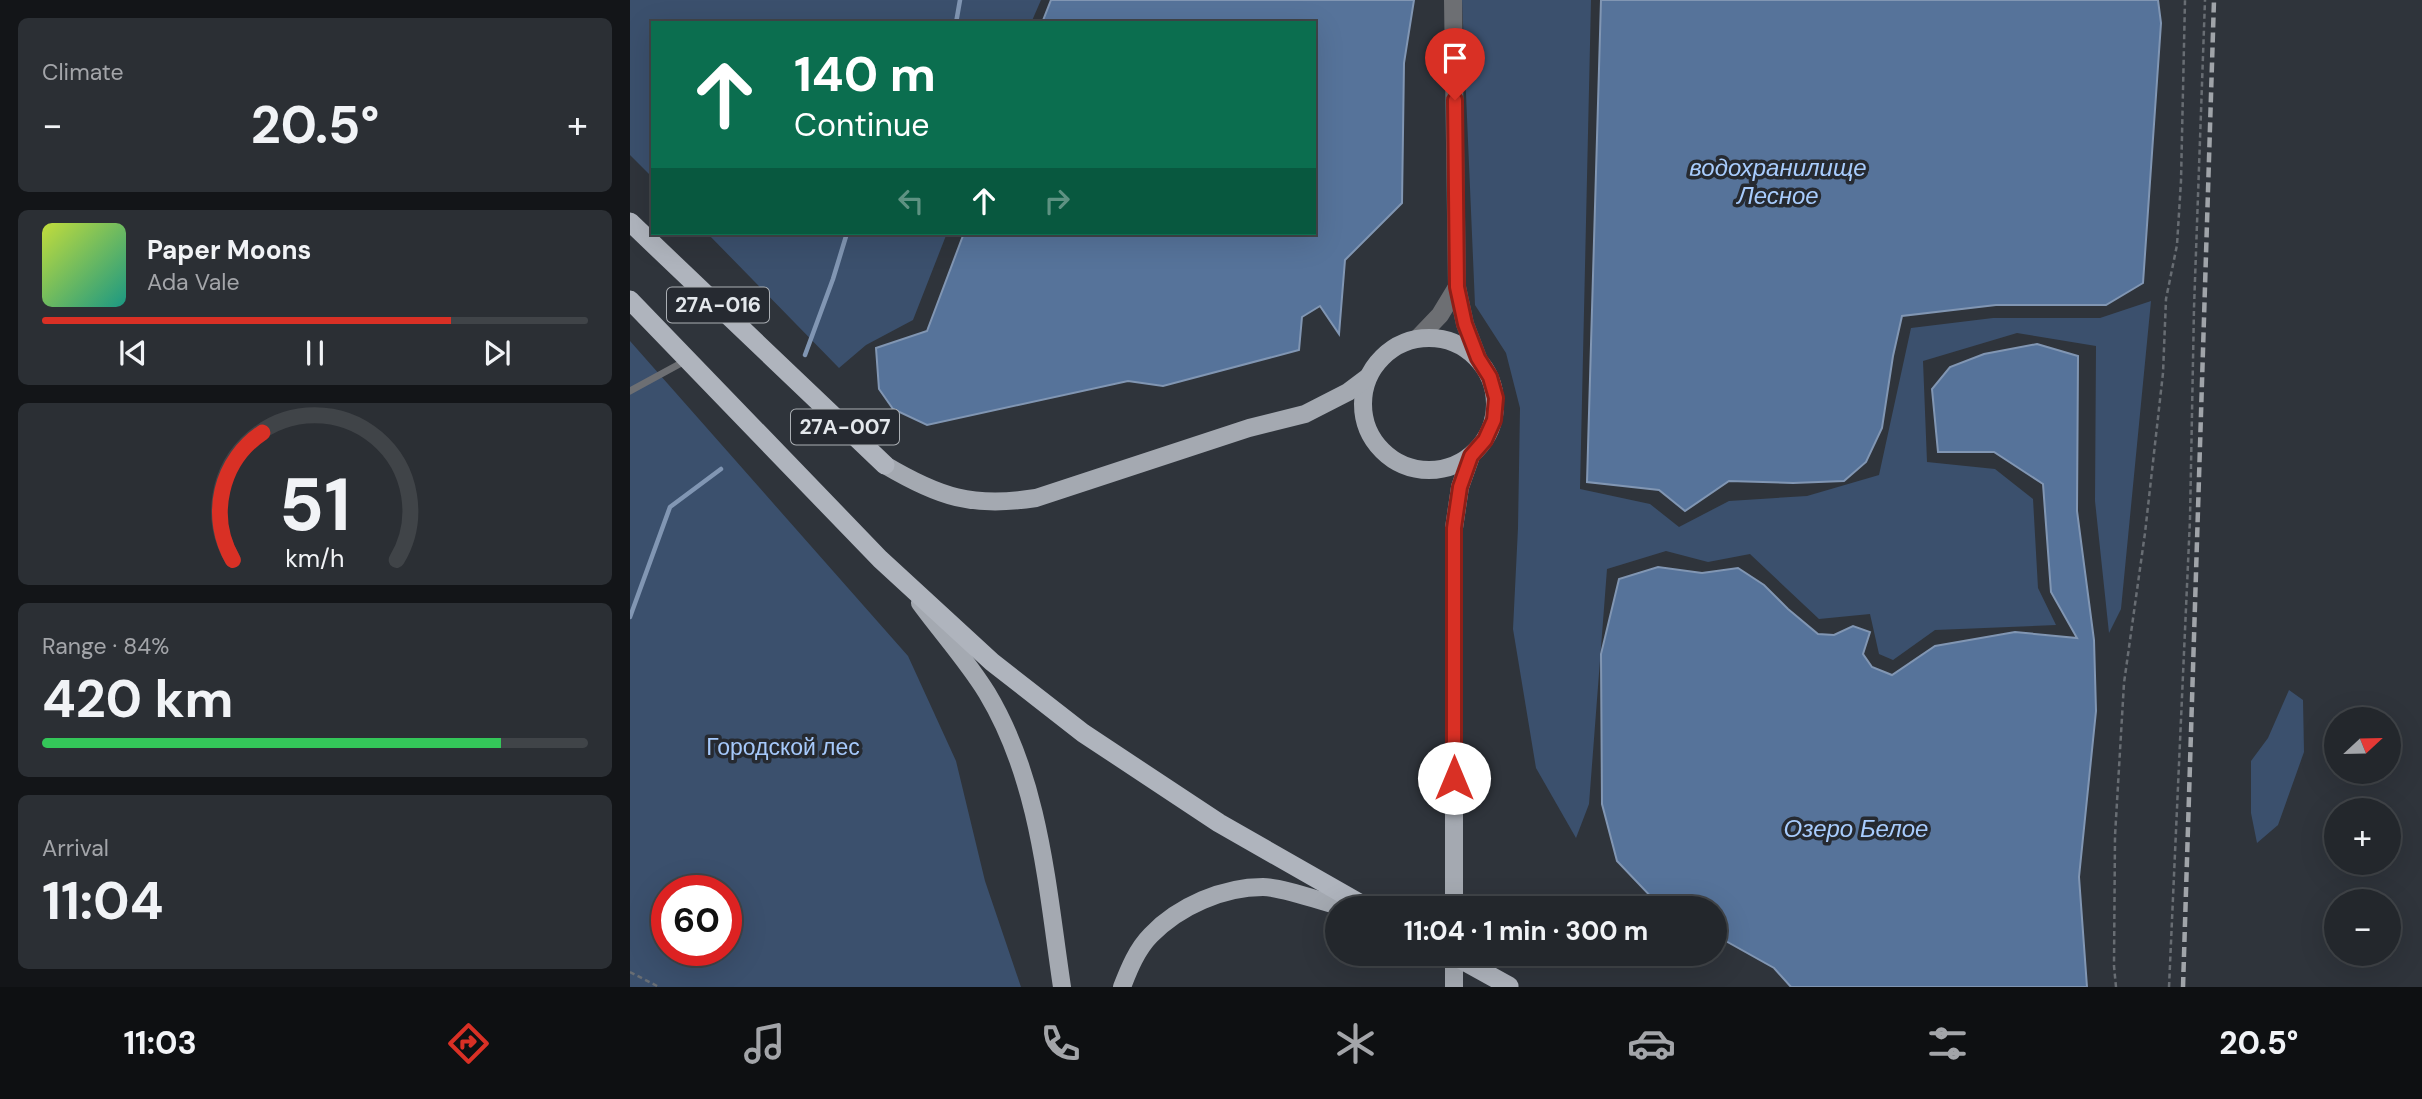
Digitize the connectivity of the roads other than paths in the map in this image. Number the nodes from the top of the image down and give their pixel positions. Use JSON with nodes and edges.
{"nodes":[{"id":1,"x":1453,"y":0,"type":"edge"},
{"id":2,"x":630,"y":222,"type":"edge"},
{"id":3,"x":1457,"y":287,"type":"junction"},
{"id":4,"x":636,"y":307,"type":"edge"},
{"id":5,"x":1418,"y":338,"type":"junction"},
{"id":6,"x":1478,"y":358,"type":"junction"},
{"id":7,"x":687,"y":360,"type":"junction"},
{"id":8,"x":1368,"y":377,"type":"junction"},
{"id":9,"x":805,"y":389,"type":"joint"},
{"id":10,"x":630,"y":391,"type":"edge"},
{"id":11,"x":1471,"y":456,"type":"junction"},
{"id":12,"x":886,"y":465,"type":"joint"},
{"id":13,"x":880,"y":559,"type":"junction"},
{"id":14,"x":1346,"y":896,"type":"edge"},
{"id":15,"x":1454,"y":896,"type":"edge"},
{"id":16,"x":1325,"y":902,"type":"edge"},
{"id":17,"x":1453,"y":966,"type":"edge"},
{"id":18,"x":1474,"y":966,"type":"edge"},
{"id":19,"x":1510,"y":986,"type":"edge"},
{"id":20,"x":1062,"y":987,"type":"edge"},
{"id":21,"x":1122,"y":987,"type":"edge"},
{"id":22,"x":1454,"y":987,"type":"edge"}],
"edges":[{"from":1,"to":3,"type":"street"},
{"from":2,"to":9,"type":"highway","number":"27А-016"},
{"from":3,"to":5,"type":"street"},
{"from":3,"to":6,"type":"street"},
{"from":4,"to":7,"type":"highway"},
{"from":5,"to":6,"type":"main road"},
{"from":5,"to":8,"type":"main road"},
{"from":6,"to":11,"type":"main road"},
{"from":7,"to":10,"type":"lane"},
{"from":7,"to":13,"type":"highway"},
{"from":8,"to":11,"type":"main road"},
{"from":8,"to":12,"type":"main road"},
{"from":9,"to":12,"type":"highway","number":"27А-007"},
{"from":11,"to":15,"type":"main road"},
{"from":13,"to":14,"type":"highway"},
{"from":13,"to":20,"type":"main road"},
{"from":16,"to":21,"type":"main road"},
{"from":17,"to":22,"type":"main road"},
{"from":18,"to":19,"type":"highway","bridge":true}]}
